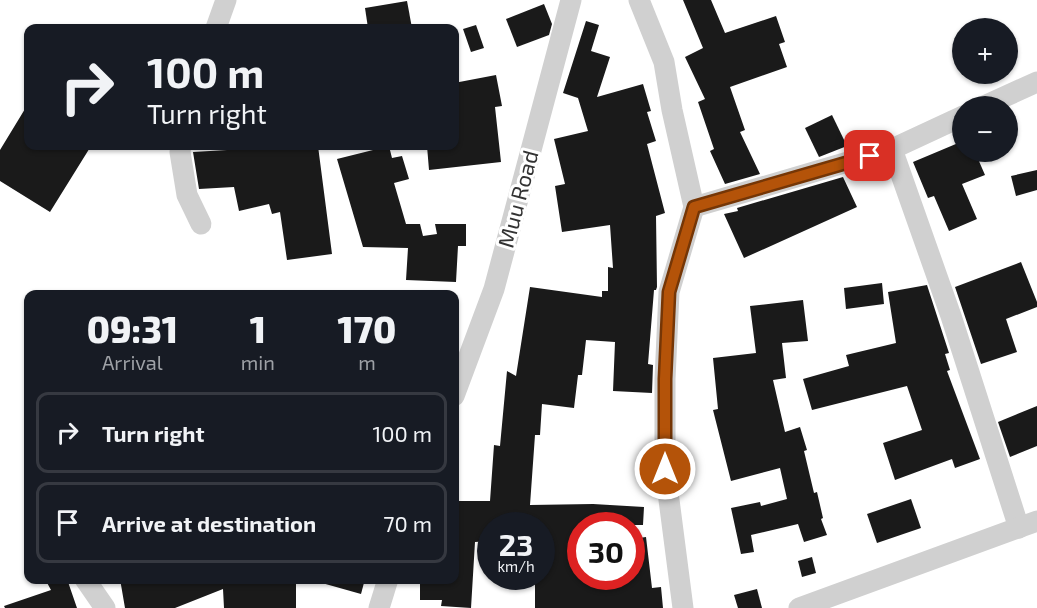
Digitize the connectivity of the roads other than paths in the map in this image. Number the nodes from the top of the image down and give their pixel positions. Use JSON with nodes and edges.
{"nodes":[{"id":1,"x":226,"y":0,"type":"edge"},
{"id":2,"x":571,"y":0,"type":"edge"},
{"id":3,"x":642,"y":1,"type":"edge"},
{"id":4,"x":217,"y":24,"type":"edge"},
{"id":5,"x":1037,"y":82,"type":"edge"},
{"id":6,"x":1006,"y":96,"type":"edge"},
{"id":7,"x":952,"y":121,"type":"edge"},
{"id":8,"x":892,"y":149,"type":"junction"},
{"id":9,"x":180,"y":150,"type":"edge"},
{"id":10,"x":694,"y":207,"type":"junction"},
{"id":11,"x":201,"y":224,"type":"dead end"},
{"id":12,"x":459,"y":383,"type":"edge"},
{"id":13,"x":1028,"y":525,"type":"edge"},
{"id":14,"x":88,"y":584,"type":"edge"},
{"id":15,"x":386,"y":584,"type":"edge"},
{"id":16,"x":105,"y":608,"type":"edge"},
{"id":17,"x":379,"y":608,"type":"edge"},
{"id":18,"x":683,"y":608,"type":"edge"},
{"id":19,"x":799,"y":608,"type":"edge"}],
"edges":[{"from":1,"to":4,"type":"street"},
{"from":2,"to":12,"type":"street","name":"Muu Road"},
{"from":3,"to":10,"type":"street"},
{"from":5,"to":6,"type":"street"},
{"from":7,"to":8,"type":"street"},
{"from":8,"to":10,"type":"street"},
{"from":8,"to":13,"type":"street"},
{"from":9,"to":11,"type":"street"},
{"from":10,"to":18,"type":"street"},
{"from":13,"to":19,"type":"street"},
{"from":14,"to":16,"type":"street"},
{"from":15,"to":17,"type":"street"}]}
